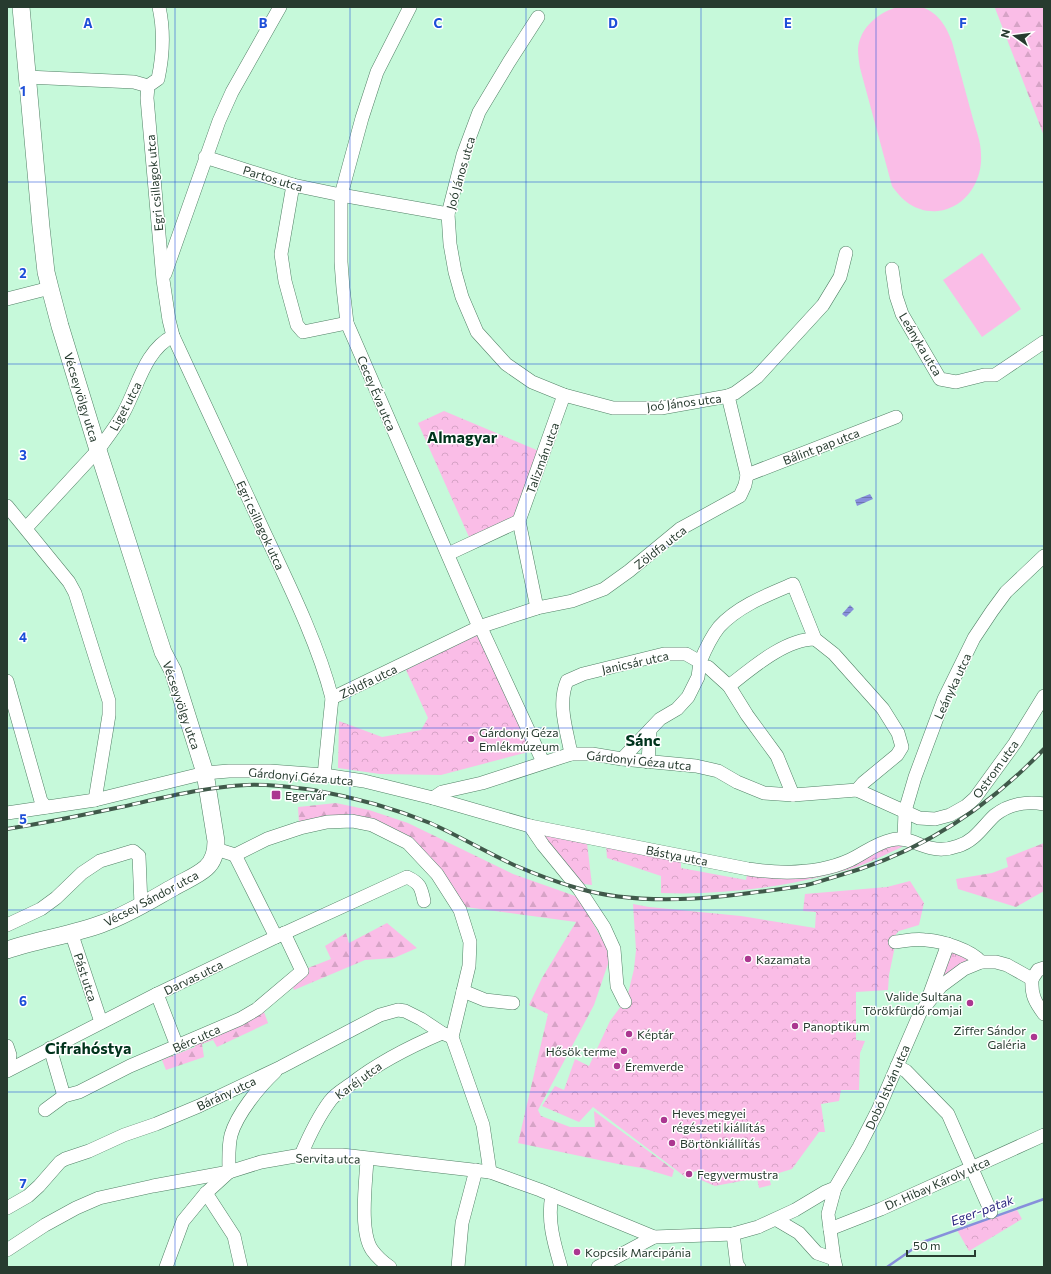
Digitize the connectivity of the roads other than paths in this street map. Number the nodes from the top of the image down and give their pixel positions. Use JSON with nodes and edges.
{"nodes":[{"id":1,"x":21,"y":7,"type":"edge"},
{"id":2,"x":159,"y":7,"type":"edge"},
{"id":3,"x":280,"y":7,"type":"edge"},
{"id":4,"x":410,"y":7,"type":"edge"},
{"id":5,"x":538,"y":17,"type":"dead end"},
{"id":6,"x":27,"y":77,"type":"junction"},
{"id":7,"x":148,"y":86,"type":"junction"},
{"id":8,"x":206,"y":157,"type":"junction"},
{"id":9,"x":293,"y":185,"type":"junction"},
{"id":10,"x":342,"y":195,"type":"junction"},
{"id":11,"x":448,"y":214,"type":"junction"},
{"id":12,"x":846,"y":253,"type":"dead end"},
{"id":13,"x":892,"y":269,"type":"dead end"},
{"id":14,"x":163,"y":280,"type":"junction"},
{"id":15,"x":50,"y":288,"type":"junction"},
{"id":16,"x":7,"y":299,"type":"edge"},
{"id":17,"x":347,"y":323,"type":"junction"},
{"id":18,"x":173,"y":336,"type":"junction"},
{"id":19,"x":1044,"y":342,"type":"edge"},
{"id":20,"x":564,"y":395,"type":"junction"},
{"id":21,"x":728,"y":396,"type":"junction"},
{"id":22,"x":896,"y":417,"type":"dead end"},
{"id":23,"x":98,"y":450,"type":"junction"},
{"id":24,"x":746,"y":475,"type":"junction"},
{"id":25,"x":7,"y":506,"type":"edge"},
{"id":26,"x":519,"y":521,"type":"junction"},
{"id":27,"x":26,"y":528,"type":"junction"},
{"id":28,"x":448,"y":554,"type":"junction"},
{"id":29,"x":1044,"y":556,"type":"edge"},
{"id":30,"x":537,"y":608,"type":"junction"},
{"id":31,"x":479,"y":627,"type":"junction"},
{"id":32,"x":815,"y":639,"type":"junction"},
{"id":33,"x":704,"y":664,"type":"junction"},
{"id":34,"x":7,"y":681,"type":"edge"},
{"id":35,"x":729,"y":686,"type":"junction"},
{"id":36,"x":1044,"y":696,"type":"edge"},
{"id":37,"x":332,"y":698,"type":"junction"},
{"id":38,"x":650,"y":730,"type":"junction"},
{"id":39,"x":571,"y":754,"type":"junction"},
{"id":40,"x":622,"y":759,"type":"junction"},
{"id":41,"x":543,"y":762,"type":"junction"},
{"id":42,"x":648,"y":762,"type":"junction"},
{"id":43,"x":205,"y":773,"type":"junction"},
{"id":44,"x":324,"y":775,"type":"junction"},
{"id":45,"x":857,"y":790,"type":"junction"},
{"id":46,"x":793,"y":795,"type":"junction"},
{"id":47,"x":433,"y":798,"type":"junction"},
{"id":48,"x":95,"y":800,"type":"junction"},
{"id":49,"x":1044,"y":804,"type":"edge"},
{"id":50,"x":46,"y":807,"type":"junction"},
{"id":51,"x":905,"y":811,"type":"junction"},
{"id":52,"x":7,"y":812,"type":"edge"},
{"id":53,"x":530,"y":826,"type":"junction"},
{"id":54,"x":904,"y":838,"type":"junction"},
{"id":55,"x":216,"y":849,"type":"junction"},
{"id":56,"x":235,"y":855,"type":"junction"},
{"id":57,"x":424,"y":901,"type":"dead end"},
{"id":58,"x":141,"y":906,"type":"junction"},
{"id":59,"x":7,"y":925,"type":"edge"},
{"id":60,"x":71,"y":932,"type":"junction"},
{"id":61,"x":280,"y":935,"type":"junction"},
{"id":62,"x":895,"y":942,"type":"dead end"},
{"id":63,"x":948,"y":944,"type":"junction"},
{"id":64,"x":7,"y":950,"type":"edge"},
{"id":65,"x":981,"y":962,"type":"junction"},
{"id":66,"x":1044,"y":968,"type":"edge"},
{"id":67,"x":1032,"y":979,"type":"junction"},
{"id":68,"x":463,"y":991,"type":"junction"},
{"id":69,"x":157,"y":994,"type":"junction"},
{"id":70,"x":625,"y":1002,"type":"dead end"},
{"id":71,"x":514,"y":1003,"type":"dead end"},
{"id":72,"x":926,"y":1005,"type":"junction"},
{"id":73,"x":1044,"y":1014,"type":"edge"},
{"id":74,"x":101,"y":1022,"type":"junction"},
{"id":75,"x":447,"y":1035,"type":"junction"},
{"id":76,"x":7,"y":1046,"type":"edge"},
{"id":77,"x":177,"y":1046,"type":"junction"},
{"id":78,"x":50,"y":1048,"type":"junction"},
{"id":79,"x":281,"y":1067,"type":"junction"},
{"id":80,"x":902,"y":1069,"type":"junction"},
{"id":81,"x":7,"y":1071,"type":"edge"},
{"id":82,"x":64,"y":1096,"type":"junction"},
{"id":83,"x":45,"y":1110,"type":"dead end"},
{"id":84,"x":1044,"y":1135,"type":"edge"},
{"id":85,"x":301,"y":1155,"type":"junction"},
{"id":86,"x":367,"y":1159,"type":"junction"},
{"id":87,"x":972,"y":1168,"type":"junction"},
{"id":88,"x":476,"y":1170,"type":"junction"},
{"id":89,"x":229,"y":1172,"type":"junction"},
{"id":90,"x":490,"y":1172,"type":"junction"},
{"id":91,"x":835,"y":1188,"type":"junction"},
{"id":92,"x":206,"y":1193,"type":"junction"},
{"id":93,"x":552,"y":1195,"type":"junction"},
{"id":94,"x":7,"y":1208,"type":"edge"},
{"id":95,"x":991,"y":1212,"type":"dead end"},
{"id":96,"x":777,"y":1220,"type":"junction"},
{"id":97,"x":830,"y":1229,"type":"junction"},
{"id":98,"x":733,"y":1234,"type":"junction"},
{"id":99,"x":654,"y":1237,"type":"junction"},
{"id":100,"x":7,"y":1250,"type":"edge"},
{"id":101,"x":835,"y":1263,"type":"edge"},
{"id":102,"x":166,"y":1267,"type":"edge"},
{"id":103,"x":241,"y":1267,"type":"edge"},
{"id":104,"x":390,"y":1267,"type":"edge"},
{"id":105,"x":458,"y":1267,"type":"edge"},
{"id":106,"x":561,"y":1267,"type":"edge"},
{"id":107,"x":598,"y":1267,"type":"edge"},
{"id":108,"x":739,"y":1267,"type":"edge"}],
"edges":[{"from":1,"to":6,"type":"main road","name":"Vécseyvölgy utca"},
{"from":2,"to":7,"type":"street"},
{"from":3,"to":8,"type":"street","name":"Egri csillagok utca"},
{"from":4,"to":10,"type":"street","name":"Cecey Éva utca"},
{"from":5,"to":11,"type":"street","name":"Joó János utca"},
{"from":6,"to":7,"type":"street"},
{"from":6,"to":15,"type":"main road","name":"Vécseyvölgy utca"},
{"from":7,"to":14,"type":"street","name":"Egri csillagok utca"},
{"from":8,"to":9,"type":"street","name":"Partos utca"},
{"from":8,"to":14,"type":"street","name":"Egri csillagok utca"},
{"from":9,"to":10,"type":"street","name":"Partos utca"},
{"from":9,"to":17,"type":"street"},
{"from":10,"to":11,"type":"street","name":"Partos utca"},
{"from":10,"to":17,"type":"street","name":"Cecey Éva utca"},
{"from":11,"to":20,"type":"street","name":"Joó János utca"},
{"from":12,"to":21,"type":"street"},
{"from":13,"to":19,"type":"street","name":"Leányka utca"},
{"from":14,"to":18,"type":"street","name":"Egri csillagok utca"},
{"from":15,"to":16,"type":"street"},
{"from":15,"to":23,"type":"main road","name":"Vécseyvölgy utca"},
{"from":17,"to":28,"type":"street","name":"Cecey Éva utca"},
{"from":18,"to":23,"type":"street","name":"Liget utca"},
{"from":18,"to":37,"type":"street","name":"Egri csillagok utca"},
{"from":20,"to":21,"type":"street","name":"Joó János utca"},
{"from":20,"to":26,"type":"street","name":"Talizmán utca"},
{"from":21,"to":24,"type":"street","name":"Zöldfa utca"},
{"from":22,"to":24,"type":"street","name":"Bálint pap utca"},
{"from":23,"to":27,"type":"street","name":"Liget utca"},
{"from":23,"to":43,"type":"main road","name":"Vécseyvölgy utca"},
{"from":24,"to":30,"type":"street","name":"Zöldfa utca"},
{"from":25,"to":27,"type":"street"},
{"from":26,"to":28,"type":"street"},
{"from":26,"to":30,"type":"street"},
{"from":27,"to":48,"type":"street"},
{"from":28,"to":31,"type":"street","name":"Cecey Éva utca"},
{"from":29,"to":51,"type":"street","name":"Leányka utca"},
{"from":30,"to":31,"type":"street","name":"Zöldfa utca"},
{"from":31,"to":37,"type":"street","name":"Zöldfa utca"},
{"from":31,"to":41,"type":"street","name":"Cecey Éva utca"},
{"from":32,"to":33,"type":"street"},
{"from":32,"to":35,"type":"street"},
{"from":32,"to":45,"type":"street"},
{"from":33,"to":35,"type":"street"},
{"from":33,"to":38,"type":"street"},
{"from":33,"to":39,"type":"street","name":"Janicsár utca"},
{"from":34,"to":50,"type":"street"},
{"from":35,"to":46,"type":"street"},
{"from":36,"to":51,"type":"street","name":"Ostrom utca"},
{"from":37,"to":44,"type":"street","name":"Egri csillagok utca"},
{"from":38,"to":40,"type":"street"},
{"from":38,"to":42,"type":"street"},
{"from":39,"to":40,"type":"street","name":"Gárdonyi Géza utca"},
{"from":39,"to":41,"type":"street","name":"Gárdonyi Géza utca"},
{"from":40,"to":42,"type":"street","name":"Gárdonyi Géza utca"},
{"from":41,"to":47,"type":"street","name":"Gárdonyi Géza utca"},
{"from":42,"to":46,"type":"street","name":"Gárdonyi Géza utca"},
{"from":43,"to":44,"type":"street","name":"Gárdonyi Géza utca"},
{"from":43,"to":48,"type":"street"},
{"from":43,"to":55,"type":"main road","name":"Vécseyvölgy utca"},
{"from":44,"to":47,"type":"street","name":"Gárdonyi Géza utca"},
{"from":45,"to":46,"type":"street","name":"Gárdonyi Géza utca"},
{"from":45,"to":51,"type":"street","name":"Gárdonyi Géza utca"},
{"from":47,"to":53,"type":"street","name":"Bástya utca"},
{"from":48,"to":50,"type":"street"},
{"from":49,"to":54,"type":"street"},
{"from":50,"to":52,"type":"street"},
{"from":51,"to":54,"type":"street","name":"Leányka utca"},
{"from":53,"to":54,"type":"street","name":"Bástya utca"},
{"from":53,"to":70,"type":"street"},
{"from":55,"to":56,"type":"street"},
{"from":55,"to":58,"type":"main road","name":"Vécsey Sándor utca"},
{"from":56,"to":61,"type":"street"},
{"from":56,"to":68,"type":"street"},
{"from":57,"to":61,"type":"street","name":"Darvas utca"},
{"from":58,"to":59,"type":"street"},
{"from":58,"to":60,"type":"main road","name":"Vécsey Sándor utca"},
{"from":60,"to":64,"type":"main road","name":"Vécsey Sándor utca"},
{"from":60,"to":74,"type":"street","name":"Pást utca"},
{"from":61,"to":69,"type":"street","name":"Darvas utca"},
{"from":61,"to":77,"type":"street","name":"Bérc utca"},
{"from":62,"to":63,"type":"street"},
{"from":63,"to":65,"type":"street"},
{"from":63,"to":72,"type":"street"},
{"from":65,"to":67,"type":"street"},
{"from":65,"to":72,"type":"street","name":"Dobó István utca"},
{"from":66,"to":67,"type":"street"},
{"from":67,"to":73,"type":"street"},
{"from":68,"to":71,"type":"street"},
{"from":68,"to":75,"type":"street"},
{"from":69,"to":74,"type":"street","name":"Darvas utca"},
{"from":69,"to":77,"type":"street"},
{"from":72,"to":80,"type":"street","name":"Dobó István utca"},
{"from":74,"to":78,"type":"street","name":"Darvas utca"},
{"from":75,"to":79,"type":"street","name":"Bárány utca"},
{"from":75,"to":85,"type":"street","name":"Karéj utca"},
{"from":75,"to":90,"type":"street"},
{"from":76,"to":81,"type":"street"},
{"from":77,"to":82,"type":"street","name":"Bérc utca"},
{"from":78,"to":81,"type":"street","name":"Darvas utca"},
{"from":78,"to":82,"type":"street"},
{"from":79,"to":89,"type":"street"},
{"from":79,"to":94,"type":"street","name":"Bárány utca"},
{"from":80,"to":87,"type":"street"},
{"from":80,"to":91,"type":"street","name":"Dobó István utca"},
{"from":82,"to":83,"type":"street","name":"Bérc utca"},
{"from":84,"to":87,"type":"street","name":"Dr. Hibay Károly utca"},
{"from":85,"to":86,"type":"street","name":"Servita utca"},
{"from":85,"to":89,"type":"street","name":"Servita utca"},
{"from":86,"to":88,"type":"street","name":"Servita utca"},
{"from":86,"to":104,"type":"street"},
{"from":87,"to":95,"type":"street"},
{"from":87,"to":97,"type":"street","name":"Dr. Hibay Károly utca"},
{"from":88,"to":90,"type":"street","name":"Servita utca"},
{"from":88,"to":105,"type":"street"},
{"from":89,"to":92,"type":"street"},
{"from":89,"to":100,"type":"street","name":"Servita utca"},
{"from":90,"to":93,"type":"street","name":"Servita utca"},
{"from":91,"to":96,"type":"street"},
{"from":91,"to":97,"type":"street","name":"Dobó István utca"},
{"from":92,"to":102,"type":"street"},
{"from":92,"to":103,"type":"street"},
{"from":93,"to":99,"type":"street","name":"Servita utca"},
{"from":93,"to":106,"type":"street"},
{"from":96,"to":98,"type":"street"},
{"from":96,"to":101,"type":"street"},
{"from":97,"to":101,"type":"street","name":"Dobó István utca"},
{"from":98,"to":99,"type":"street"},
{"from":98,"to":108,"type":"street"},
{"from":99,"to":107,"type":"street"}]}
